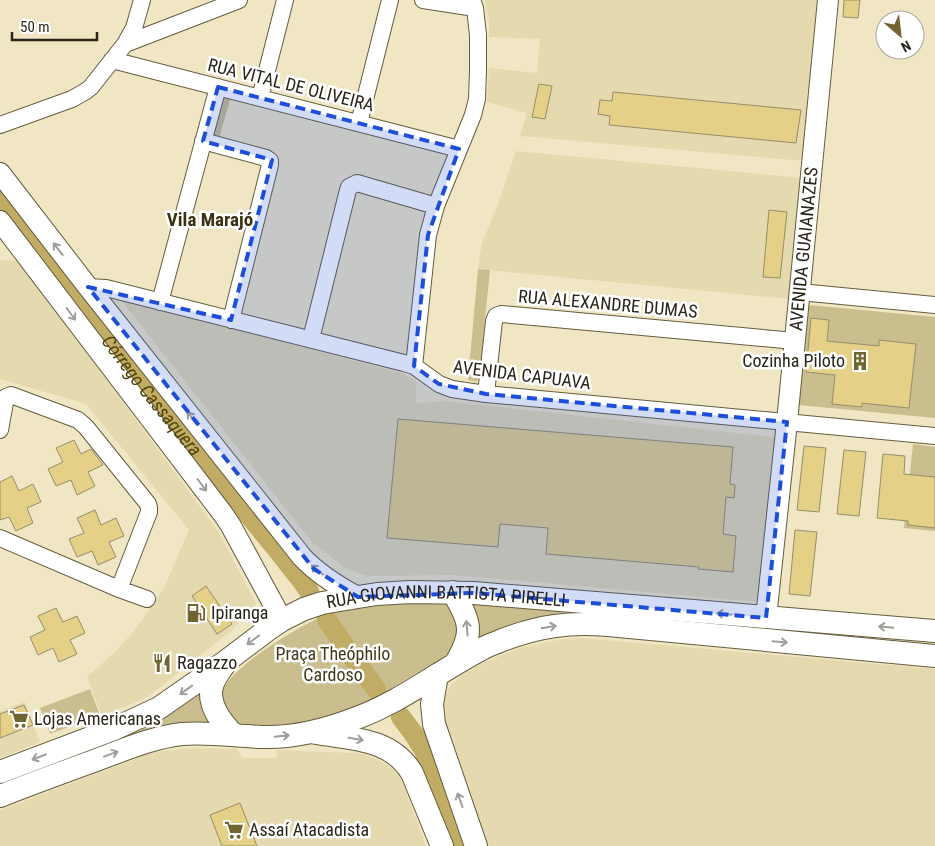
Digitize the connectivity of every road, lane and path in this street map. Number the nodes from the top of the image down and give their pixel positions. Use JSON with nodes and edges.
{"nodes":[{"id":1,"x":142,"y":0,"type":"edge"},
{"id":2,"x":239,"y":0,"type":"edge"},
{"id":3,"x":285,"y":0,"type":"edge"},
{"id":4,"x":390,"y":0,"type":"edge"},
{"id":5,"x":424,"y":0,"type":"edge"},
{"id":6,"x":828,"y":0,"type":"edge"},
{"id":7,"x":473,"y":4,"type":"edge"},
{"id":8,"x":125,"y":44,"type":"junction"},
{"id":9,"x":112,"y":60,"type":"junction"},
{"id":10,"x":218,"y":87,"type":"junction"},
{"id":11,"x":260,"y":98,"type":"junction"},
{"id":12,"x":359,"y":123,"type":"junction"},
{"id":13,"x":0,"y":125,"type":"edge"},
{"id":14,"x":203,"y":141,"type":"junction"},
{"id":15,"x":459,"y":149,"type":"junction"},
{"id":16,"x":0,"y":173,"type":"edge"},
{"id":17,"x":436,"y":206,"type":"junction"},
{"id":18,"x":0,"y":221,"type":"edge"},
{"id":19,"x":88,"y":287,"type":"junction"},
{"id":20,"x":800,"y":292,"type":"junction"},
{"id":21,"x":160,"y":302,"type":"junction"},
{"id":22,"x":935,"y":305,"type":"edge"},
{"id":23,"x":231,"y":320,"type":"junction"},
{"id":24,"x":311,"y":339,"type":"junction"},
{"id":25,"x":795,"y":341,"type":"junction"},
{"id":26,"x":414,"y":366,"type":"junction"},
{"id":27,"x":486,"y":394,"type":"junction"},
{"id":28,"x":787,"y":422,"type":"junction"},
{"id":29,"x":0,"y":430,"type":"edge"},
{"id":30,"x":935,"y":436,"type":"edge"},
{"id":31,"x":0,"y":538,"type":"edge"},
{"id":32,"x":119,"y":589,"type":"junction"},
{"id":33,"x":453,"y":592,"type":"junction"},
{"id":34,"x":358,"y":596,"type":"junction"},
{"id":35,"x":147,"y":599,"type":"dead end"},
{"id":36,"x":766,"y":618,"type":"junction"},
{"id":37,"x":282,"y":620,"type":"junction"},
{"id":38,"x":935,"y":631,"type":"edge"},
{"id":39,"x":935,"y":656,"type":"edge"},
{"id":40,"x":226,"y":662,"type":"junction"},
{"id":41,"x":446,"y":669,"type":"junction"},
{"id":42,"x":308,"y":732,"type":"junction"},
{"id":43,"x":234,"y":735,"type":"junction"},
{"id":44,"x":0,"y":772,"type":"edge"},
{"id":45,"x":0,"y":796,"type":"edge"},
{"id":46,"x":442,"y":846,"type":"edge"},
{"id":47,"x":476,"y":846,"type":"edge"}],
"edges":[{"from":1,"to":8,"type":"street"},
{"from":2,"to":8,"type":"street"},
{"from":3,"to":11,"type":"street"},
{"from":4,"to":12,"type":"street"},
{"from":5,"to":7,"type":"street"},
{"from":6,"to":20,"type":"main road","name":"AVENIDA GUAIANAZES"},
{"from":7,"to":15,"type":"street"},
{"from":8,"to":9,"type":"street"},
{"from":9,"to":10,"type":"street","name":"RUA VITAL DE OLIVEIRA"},
{"from":9,"to":13,"type":"street"},
{"from":10,"to":11,"type":"street","name":"RUA VITAL DE OLIVEIRA"},
{"from":10,"to":14,"type":"street"},
{"from":11,"to":12,"type":"street","name":"RUA VITAL DE OLIVEIRA"},
{"from":12,"to":15,"type":"street","name":"RUA VITAL DE OLIVEIRA"},
{"from":14,"to":21,"type":"street"},
{"from":14,"to":23,"type":"street"},
{"from":15,"to":17,"type":"street"},
{"from":19,"to":16,"type":"main road","one_way":true},
{"from":17,"to":24,"type":"street"},
{"from":17,"to":26,"type":"street"},
{"from":18,"to":37,"type":"main road","one_way":true},
{"from":19,"to":21,"type":"street","name":"AVENIDA CAPUAVA"},
{"from":34,"to":19,"type":"main road","one_way":true},
{"from":20,"to":22,"type":"street"},
{"from":20,"to":25,"type":"main road","name":"AVENIDA GUAIANAZES"},
{"from":21,"to":23,"type":"street","name":"AVENIDA CAPUAVA"},
{"from":23,"to":24,"type":"street","name":"AVENIDA CAPUAVA"},
{"from":24,"to":26,"type":"street","name":"AVENIDA CAPUAVA"},
{"from":25,"to":27,"type":"street","name":"RUA ALEXANDRE DUMAS"},
{"from":25,"to":28,"type":"main road","name":"AVENIDA GUAIANAZES"},
{"from":26,"to":27,"type":"street","name":"AVENIDA CAPUAVA"},
{"from":27,"to":28,"type":"street","name":"AVENIDA CAPUAVA"},
{"from":28,"to":30,"type":"street","name":"AVENIDA CAPUAVA"},
{"from":28,"to":36,"type":"main road","name":"AVENIDA GUAIANAZES"},
{"from":29,"to":32,"type":"street"},
{"from":31,"to":32,"type":"street"},
{"from":32,"to":35,"type":"street"},
{"from":33,"to":34,"type":"highway","name":"RUA GIOVANNI BATTISTA PIRELLI"},
{"from":36,"to":33,"type":"highway","name":"RUA GIOVANNI BATTISTA PIRELLI","one_way":true},
{"from":41,"to":33,"type":"highway","one_way":true},
{"from":34,"to":37,"type":"highway","name":"RUA GIOVANNI BATTISTA PIRELLI"},
{"from":38,"to":36,"type":"highway","name":"RUA GIOVANNI BATTISTA PIRELLI","one_way":true},
{"from":37,"to":40,"type":"highway","name":"RUA GIOVANNI BATTISTA PIRELLI","one_way":true},
{"from":41,"to":39,"type":"highway","name":"RUA GIOVANNI BATTISTA PIRELLI","one_way":true},
{"from":40,"to":43,"type":"highway"},
{"from":40,"to":44,"type":"highway","name":"RUA GIOVANNI BATTISTA PIRELLI","one_way":true},
{"from":41,"to":42,"type":"highway","name":"RUA GIOVANNI BATTISTA PIRELLI"},
{"from":47,"to":41,"type":"highway","one_way":true},
{"from":43,"to":42,"type":"highway","name":"RUA GIOVANNI BATTISTA PIRELLI","one_way":true},
{"from":42,"to":46,"type":"highway","one_way":true},
{"from":45,"to":43,"type":"highway","name":"RUA GIOVANNI BATTISTA PIRELLI","one_way":true}]}
